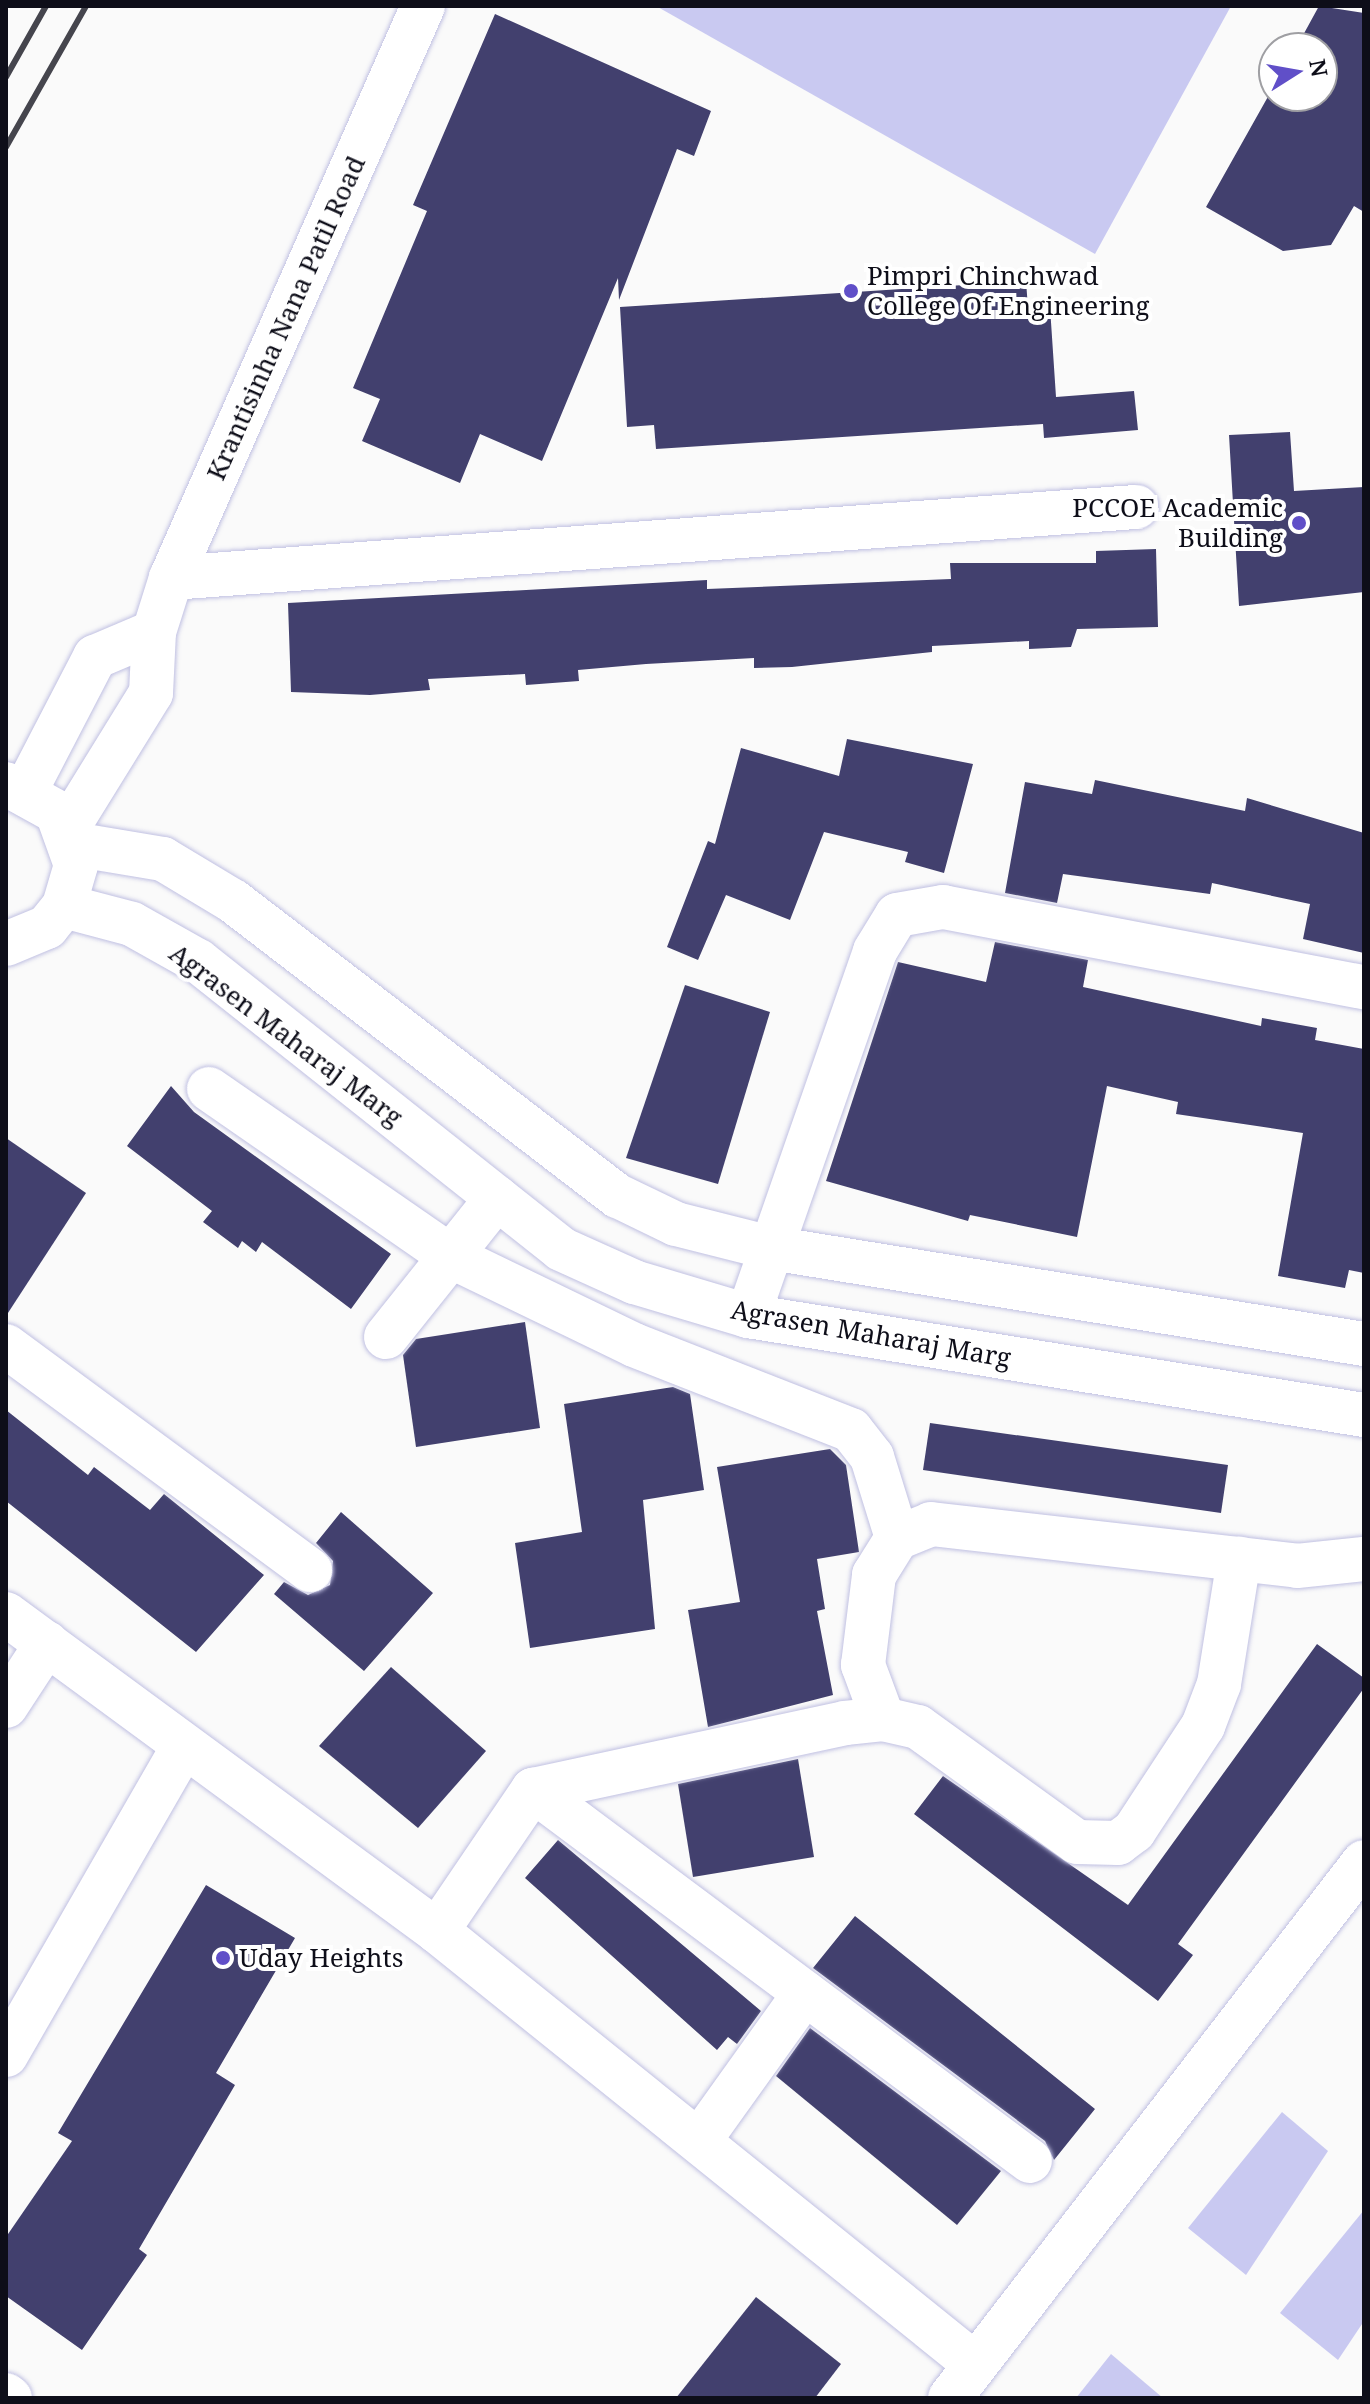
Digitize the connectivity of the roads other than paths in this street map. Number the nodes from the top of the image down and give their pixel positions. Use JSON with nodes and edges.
{"nodes":[{"id":1,"x":423,"y":6,"type":"edge"},
{"id":2,"x":1136,"y":507,"type":"dead end"},
{"id":3,"x":171,"y":578,"type":"junction"},
{"id":4,"x":154,"y":632,"type":"junction"},
{"id":5,"x":16,"y":787,"type":"edge"},
{"id":6,"x":70,"y":836,"type":"junction"},
{"id":7,"x":64,"y":906,"type":"junction"},
{"id":8,"x":6,"y":944,"type":"edge"},
{"id":9,"x":1364,"y":987,"type":"edge"},
{"id":10,"x":209,"y":1089,"type":"dead end"},
{"id":11,"x":497,"y":1198,"type":"junction"},
{"id":12,"x":771,"y":1248,"type":"junction"},
{"id":13,"x":450,"y":1256,"type":"junction"},
{"id":14,"x":748,"y":1316,"type":"junction"},
{"id":15,"x":386,"y":1337,"type":"dead end"},
{"id":16,"x":1364,"y":1344,"type":"edge"},
{"id":17,"x":6,"y":1346,"type":"edge"},
{"id":18,"x":1364,"y":1415,"type":"edge"},
{"id":19,"x":897,"y":1538,"type":"junction"},
{"id":20,"x":1239,"y":1559,"type":"junction"},
{"id":21,"x":1364,"y":1559,"type":"edge"},
{"id":22,"x":310,"y":1570,"type":"dead end"},
{"id":23,"x":6,"y":1614,"type":"edge"},
{"id":24,"x":47,"y":1643,"type":"junction"},
{"id":25,"x":6,"y":1706,"type":"edge"},
{"id":26,"x":883,"y":1719,"type":"junction"},
{"id":27,"x":183,"y":1747,"type":"junction"},
{"id":28,"x":533,"y":1790,"type":"junction"},
{"id":29,"x":1364,"y":1862,"type":"edge"},
{"id":30,"x":437,"y":1931,"type":"junction"},
{"id":31,"x":805,"y":1993,"type":"junction"},
{"id":32,"x":6,"y":2055,"type":"edge"},
{"id":33,"x":699,"y":2141,"type":"junction"},
{"id":34,"x":1030,"y":2161,"type":"dead end"},
{"id":35,"x":962,"y":2381,"type":"edge"}],
"edges":[{"from":1,"to":3,"type":"main road","name":"Krantisinha Nana Patil Road"},
{"from":2,"to":3,"type":"main road"},
{"from":3,"to":4,"type":"main road","name":"Krantisinha Nana Patil Road"},
{"from":4,"to":5,"type":"main road"},
{"from":4,"to":6,"type":"main road","name":"Krantisinha Nana Patil Road"},
{"from":5,"to":6,"type":"main road"},
{"from":6,"to":7,"type":"main road"},
{"from":6,"to":12,"type":"main road"},
{"from":7,"to":8,"type":"main road"},
{"from":7,"to":11,"type":"main road","name":"Agrasen Maharaj Marg"},
{"from":9,"to":12,"type":"main road"},
{"from":10,"to":13,"type":"main road"},
{"from":11,"to":13,"type":"main road"},
{"from":11,"to":14,"type":"main road","name":"Agrasen Maharaj Marg"},
{"from":12,"to":14,"type":"main road"},
{"from":12,"to":16,"type":"main road"},
{"from":13,"to":15,"type":"main road"},
{"from":13,"to":19,"type":"main road"},
{"from":14,"to":18,"type":"main road","name":"Agrasen Maharaj Marg"},
{"from":17,"to":22,"type":"main road"},
{"from":19,"to":20,"type":"main road"},
{"from":19,"to":26,"type":"main road"},
{"from":20,"to":21,"type":"main road"},
{"from":20,"to":26,"type":"main road"},
{"from":23,"to":24,"type":"main road"},
{"from":24,"to":25,"type":"main road"},
{"from":24,"to":27,"type":"main road"},
{"from":26,"to":28,"type":"main road"},
{"from":27,"to":30,"type":"main road"},
{"from":27,"to":32,"type":"main road"},
{"from":28,"to":30,"type":"main road"},
{"from":28,"to":31,"type":"main road"},
{"from":29,"to":35,"type":"main road"},
{"from":30,"to":33,"type":"main road"},
{"from":31,"to":33,"type":"main road"},
{"from":31,"to":34,"type":"main road"},
{"from":33,"to":35,"type":"main road"}]}
